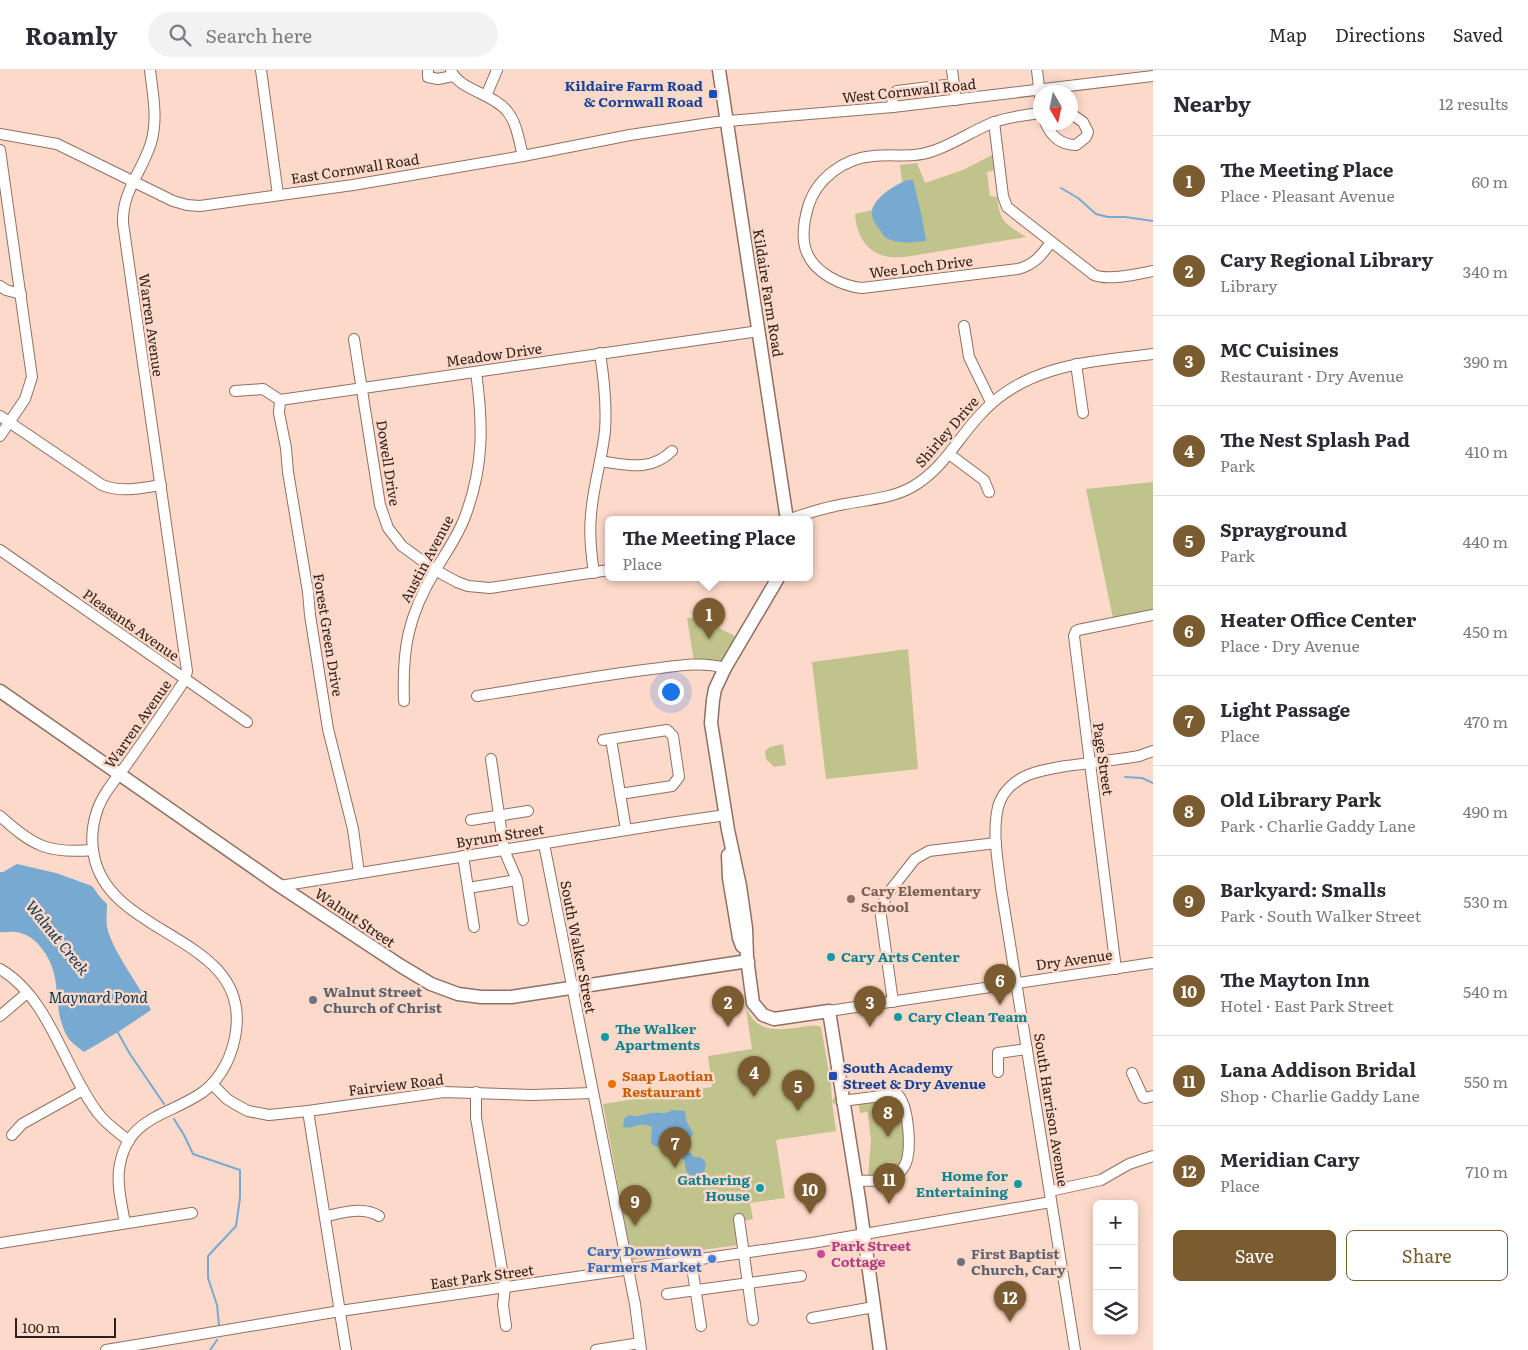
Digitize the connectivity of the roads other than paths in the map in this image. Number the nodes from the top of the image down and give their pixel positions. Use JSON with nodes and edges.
{"nodes":[{"id":1,"x":150,"y":70,"type":"edge"},
{"id":2,"x":261,"y":70,"type":"edge"},
{"id":3,"x":428,"y":70,"type":"edge"},
{"id":4,"x":497,"y":70,"type":"edge"},
{"id":5,"x":719,"y":70,"type":"edge"},
{"id":6,"x":952,"y":70,"type":"edge"},
{"id":7,"x":1037,"y":70,"type":"edge"},
{"id":8,"x":452,"y":73,"type":"edge"},
{"id":9,"x":1153,"y":76,"type":"edge"},
{"id":10,"x":954,"y":84,"type":"junction"},
{"id":11,"x":1039,"y":85,"type":"edge"},
{"id":12,"x":1078,"y":88,"type":"edge"},
{"id":13,"x":1033,"y":94,"type":"edge"},
{"id":14,"x":486,"y":96,"type":"junction"},
{"id":15,"x":956,"y":100,"type":"junction"},
{"id":16,"x":894,"y":107,"type":"junction"},
{"id":17,"x":1033,"y":114,"type":"edge"},
{"id":18,"x":1078,"y":118,"type":"edge"},
{"id":19,"x":726,"y":122,"type":"junction"},
{"id":20,"x":994,"y":122,"type":"junction"},
{"id":21,"x":1050,"y":130,"type":"edge"},
{"id":22,"x":0,"y":134,"type":"edge"},
{"id":23,"x":0,"y":150,"type":"edge"},
{"id":24,"x":523,"y":156,"type":"junction"},
{"id":25,"x":133,"y":182,"type":"junction"},
{"id":26,"x":278,"y":195,"type":"junction"},
{"id":27,"x":1051,"y":242,"type":"junction"},
{"id":28,"x":1153,"y":271,"type":"edge"},
{"id":29,"x":0,"y":286,"type":"edge"},
{"id":30,"x":21,"y":294,"type":"junction"},
{"id":31,"x":964,"y":326,"type":"dead end"},
{"id":32,"x":759,"y":331,"type":"junction"},
{"id":33,"x":354,"y":339,"type":"dead end"},
{"id":34,"x":600,"y":354,"type":"junction"},
{"id":35,"x":1153,"y":354,"type":"edge"},
{"id":36,"x":1076,"y":364,"type":"junction"},
{"id":37,"x":476,"y":372,"type":"junction"},
{"id":38,"x":362,"y":388,"type":"junction"},
{"id":39,"x":235,"y":391,"type":"dead end"},
{"id":40,"x":280,"y":400,"type":"junction"},
{"id":41,"x":991,"y":402,"type":"junction"},
{"id":42,"x":1082,"y":413,"type":"dead end"},
{"id":43,"x":0,"y":416,"type":"edge"},
{"id":44,"x":10,"y":422,"type":"junction"},
{"id":45,"x":0,"y":436,"type":"edge"},
{"id":46,"x":672,"y":450,"type":"dead end"},
{"id":47,"x":949,"y":454,"type":"junction"},
{"id":48,"x":600,"y":461,"type":"junction"},
{"id":49,"x":161,"y":485,"type":"junction"},
{"id":50,"x":989,"y":492,"type":"dead end"},
{"id":51,"x":786,"y":516,"type":"edge"},
{"id":52,"x":800,"y":516,"type":"edge"},
{"id":53,"x":0,"y":550,"type":"edge"},
{"id":54,"x":435,"y":570,"type":"junction"},
{"id":55,"x":605,"y":571,"type":"edge"},
{"id":56,"x":594,"y":573,"type":"junction"},
{"id":57,"x":776,"y":581,"type":"edge"},
{"id":58,"x":1153,"y":615,"type":"edge"},
{"id":59,"x":724,"y":668,"type":"junction"},
{"id":60,"x":185,"y":680,"type":"junction"},
{"id":61,"x":0,"y":691,"type":"edge"},
{"id":62,"x":477,"y":696,"type":"dead end"},
{"id":63,"x":404,"y":701,"type":"dead end"},
{"id":64,"x":247,"y":722,"type":"dead end"},
{"id":65,"x":1153,"y":751,"type":"edge"},
{"id":66,"x":491,"y":759,"type":"dead end"},
{"id":67,"x":1090,"y":763,"type":"junction"},
{"id":68,"x":119,"y":774,"type":"junction"},
{"id":69,"x":620,"y":794,"type":"junction"},
{"id":70,"x":528,"y":811,"type":"dead end"},
{"id":71,"x":499,"y":815,"type":"junction"},
{"id":72,"x":726,"y":815,"type":"junction"},
{"id":73,"x":0,"y":816,"type":"edge"},
{"id":74,"x":471,"y":820,"type":"dead end"},
{"id":75,"x":626,"y":830,"type":"junction"},
{"id":76,"x":996,"y":843,"type":"junction"},
{"id":77,"x":544,"y":844,"type":"junction"},
{"id":78,"x":93,"y":850,"type":"junction"},
{"id":79,"x":504,"y":850,"type":"junction"},
{"id":80,"x":463,"y":856,"type":"junction"},
{"id":81,"x":359,"y":873,"type":"junction"},
{"id":82,"x":517,"y":880,"type":"junction"},
{"id":83,"x":280,"y":886,"type":"junction"},
{"id":84,"x":468,"y":888,"type":"junction"},
{"id":85,"x":523,"y":920,"type":"dead end"},
{"id":86,"x":474,"y":927,"type":"dead end"},
{"id":87,"x":748,"y":959,"type":"junction"},
{"id":88,"x":1153,"y":964,"type":"edge"},
{"id":89,"x":0,"y":969,"type":"edge"},
{"id":90,"x":1116,"y":969,"type":"junction"},
{"id":91,"x":1016,"y":983,"type":"junction"},
{"id":92,"x":572,"y":988,"type":"junction"},
{"id":93,"x":28,"y":993,"type":"junction"},
{"id":94,"x":893,"y":1002,"type":"junction"},
{"id":95,"x":829,"y":1011,"type":"junction"},
{"id":96,"x":0,"y":1016,"type":"edge"},
{"id":97,"x":1027,"y":1049,"type":"junction"},
{"id":98,"x":998,"y":1072,"type":"dead end"},
{"id":99,"x":1132,"y":1074,"type":"dead end"},
{"id":100,"x":212,"y":1084,"type":"junction"},
{"id":101,"x":83,"y":1090,"type":"junction"},
{"id":102,"x":476,"y":1092,"type":"junction"},
{"id":103,"x":593,"y":1093,"type":"junction"},
{"id":104,"x":1153,"y":1096,"type":"edge"},
{"id":105,"x":842,"y":1101,"type":"junction"},
{"id":106,"x":308,"y":1112,"type":"junction"},
{"id":107,"x":12,"y":1135,"type":"dead end"},
{"id":108,"x":129,"y":1141,"type":"junction"},
{"id":109,"x":1153,"y":1156,"type":"edge"},
{"id":110,"x":856,"y":1181,"type":"junction"},
{"id":111,"x":1050,"y":1191,"type":"junction"},
{"id":112,"x":1052,"y":1202,"type":"junction"},
{"id":113,"x":192,"y":1212,"type":"dead end"},
{"id":114,"x":325,"y":1216,"type":"junction"},
{"id":115,"x":379,"y":1216,"type":"dead end"},
{"id":116,"x":739,"y":1219,"type":"dead end"},
{"id":117,"x":125,"y":1223,"type":"junction"},
{"id":118,"x":863,"y":1234,"type":"junction"},
{"id":119,"x":0,"y":1243,"type":"edge"},
{"id":120,"x":744,"y":1253,"type":"junction"},
{"id":121,"x":692,"y":1260,"type":"junction"},
{"id":122,"x":628,"y":1270,"type":"junction"},
{"id":123,"x":800,"y":1276,"type":"dead end"},
{"id":124,"x":748,"y":1283,"type":"junction"},
{"id":125,"x":505,"y":1287,"type":"junction"},
{"id":126,"x":696,"y":1290,"type":"junction"},
{"id":127,"x":667,"y":1294,"type":"dead end"},
{"id":128,"x":874,"y":1307,"type":"junction"},
{"id":129,"x":340,"y":1311,"type":"junction"},
{"id":130,"x":812,"y":1318,"type":"dead end"},
{"id":131,"x":753,"y":1320,"type":"dead end"},
{"id":132,"x":506,"y":1326,"type":"dead end"},
{"id":133,"x":701,"y":1326,"type":"dead end"},
{"id":134,"x":641,"y":1347,"type":"edge"},
{"id":135,"x":106,"y":1350,"type":"edge"},
{"id":136,"x":346,"y":1350,"type":"edge"},
{"id":137,"x":596,"y":1350,"type":"edge"},
{"id":138,"x":880,"y":1350,"type":"edge"},
{"id":139,"x":1075,"y":1350,"type":"edge"}],
"edges":[{"from":1,"to":25,"type":"street","name":"Warren Avenue"},
{"from":2,"to":26,"type":"street"},
{"from":3,"to":8,"type":"street"},
{"from":4,"to":14,"type":"street"},
{"from":5,"to":19,"type":"main road","name":"Kildaire Farm Road"},
{"from":6,"to":10,"type":"street"},
{"from":7,"to":11,"type":"street"},
{"from":8,"to":14,"type":"street"},
{"from":9,"to":12,"type":"street","name":"West Cornwall Road"},
{"from":10,"to":15,"type":"street"},
{"from":10,"to":16,"type":"street"},
{"from":13,"to":15,"type":"street","name":"West Cornwall Road"},
{"from":14,"to":24,"type":"street"},
{"from":15,"to":16,"type":"street","name":"West Cornwall Road"},
{"from":16,"to":19,"type":"street","name":"West Cornwall Road"},
{"from":17,"to":20,"type":"street","name":"Wee Loch Drive"},
{"from":18,"to":21,"type":"street"},
{"from":19,"to":24,"type":"street","name":"East Cornwall Road"},
{"from":19,"to":32,"type":"main road","name":"Kildaire Farm Road"},
{"from":20,"to":27,"type":"street"},
{"from":20,"to":27,"type":"street","name":"Wee Loch Drive"},
{"from":22,"to":25,"type":"street","name":"East Cornwall Road"},
{"from":23,"to":30,"type":"street"},
{"from":24,"to":26,"type":"street","name":"East Cornwall Road"},
{"from":25,"to":26,"type":"street","name":"East Cornwall Road"},
{"from":25,"to":49,"type":"street","name":"Warren Avenue"},
{"from":27,"to":28,"type":"street"},
{"from":29,"to":30,"type":"street"},
{"from":30,"to":44,"type":"street"},
{"from":31,"to":41,"type":"street"},
{"from":32,"to":34,"type":"street","name":"Meadow Drive"},
{"from":32,"to":51,"type":"main road","name":"Kildaire Farm Road"},
{"from":33,"to":38,"type":"street","name":"Dowell Drive"},
{"from":34,"to":37,"type":"street","name":"Meadow Drive"},
{"from":34,"to":48,"type":"street"},
{"from":35,"to":36,"type":"street","name":"Shirley Drive"},
{"from":36,"to":41,"type":"street","name":"Shirley Drive"},
{"from":36,"to":42,"type":"street"},
{"from":37,"to":38,"type":"street","name":"Meadow Drive"},
{"from":37,"to":54,"type":"street","name":"Austin Avenue"},
{"from":38,"to":40,"type":"street","name":"Meadow Drive"},
{"from":38,"to":54,"type":"street","name":"Dowell Drive"},
{"from":39,"to":40,"type":"street"},
{"from":40,"to":81,"type":"street","name":"Forest Green Drive"},
{"from":41,"to":47,"type":"street","name":"Shirley Drive"},
{"from":43,"to":44,"type":"street"},
{"from":44,"to":45,"type":"street"},
{"from":44,"to":49,"type":"street"},
{"from":46,"to":48,"type":"street"},
{"from":47,"to":50,"type":"street"},
{"from":47,"to":52,"type":"street","name":"Shirley Drive"},
{"from":48,"to":56,"type":"street"},
{"from":49,"to":60,"type":"street","name":"Warren Avenue"},
{"from":53,"to":60,"type":"street","name":"Pleasants Avenue"},
{"from":54,"to":56,"type":"street","name":"Dowell Drive"},
{"from":54,"to":63,"type":"street","name":"Austin Avenue"},
{"from":55,"to":56,"type":"street","name":"Dowell Drive"},
{"from":57,"to":59,"type":"main road"},
{"from":58,"to":67,"type":"street","name":"Page Street"},
{"from":59,"to":62,"type":"street"},
{"from":59,"to":72,"type":"main road"},
{"from":60,"to":64,"type":"street","name":"Pleasants Avenue"},
{"from":60,"to":68,"type":"street","name":"Warren Avenue"},
{"from":61,"to":68,"type":"main road","name":"Walnut Street"},
{"from":65,"to":67,"type":"street","name":"South Harrison Avenue"},
{"from":66,"to":71,"type":"street"},
{"from":67,"to":76,"type":"street","name":"South Harrison Avenue"},
{"from":67,"to":90,"type":"street","name":"Page Street"},
{"from":68,"to":78,"type":"street","name":"Warren Avenue"},
{"from":68,"to":83,"type":"main road","name":"Walnut Street"},
{"from":69,"to":69,"type":"street"},
{"from":69,"to":75,"type":"street"},
{"from":70,"to":71,"type":"street"},
{"from":71,"to":74,"type":"street"},
{"from":71,"to":79,"type":"street"},
{"from":72,"to":75,"type":"street","name":"Byrum Street"},
{"from":72,"to":87,"type":"main road"},
{"from":73,"to":78,"type":"street"},
{"from":75,"to":77,"type":"street","name":"Byrum Street"},
{"from":76,"to":91,"type":"street","name":"South Harrison Avenue"},
{"from":76,"to":94,"type":"street"},
{"from":77,"to":79,"type":"street","name":"Byrum Street"},
{"from":77,"to":92,"type":"street","name":"South Walker Street"},
{"from":78,"to":100,"type":"street","name":"Warren Avenue"},
{"from":79,"to":80,"type":"street","name":"Byrum Street"},
{"from":79,"to":82,"type":"street"},
{"from":80,"to":81,"type":"street","name":"Byrum Street"},
{"from":80,"to":84,"type":"street"},
{"from":81,"to":83,"type":"street","name":"Byrum Street"},
{"from":82,"to":84,"type":"street"},
{"from":82,"to":85,"type":"street"},
{"from":83,"to":92,"type":"main road","name":"Walnut Street"},
{"from":84,"to":86,"type":"street"},
{"from":87,"to":92,"type":"main road","name":"Walnut Street"},
{"from":87,"to":95,"type":"main road","name":"Dry Avenue"},
{"from":88,"to":90,"type":"street","name":"Dry Avenue"},
{"from":89,"to":93,"type":"street"},
{"from":90,"to":91,"type":"street","name":"Dry Avenue"},
{"from":91,"to":94,"type":"street","name":"Dry Avenue"},
{"from":91,"to":97,"type":"street","name":"South Harrison Avenue"},
{"from":92,"to":103,"type":"street","name":"South Walker Street"},
{"from":93,"to":96,"type":"street"},
{"from":93,"to":101,"type":"street"},
{"from":94,"to":95,"type":"street","name":"Dry Avenue"},
{"from":95,"to":105,"type":"main road"},
{"from":97,"to":98,"type":"street"},
{"from":97,"to":111,"type":"street","name":"South Harrison Avenue"},
{"from":99,"to":104,"type":"street"},
{"from":100,"to":106,"type":"street","name":"Fairview Road"},
{"from":100,"to":108,"type":"street","name":"Warren Avenue"},
{"from":101,"to":107,"type":"street"},
{"from":101,"to":108,"type":"street"},
{"from":102,"to":103,"type":"street","name":"Fairview Road"},
{"from":102,"to":106,"type":"street","name":"Fairview Road"},
{"from":102,"to":125,"type":"street"},
{"from":103,"to":122,"type":"street","name":"South Walker Street"},
{"from":105,"to":110,"type":"main road"},
{"from":105,"to":110,"type":"street"},
{"from":106,"to":114,"type":"street"},
{"from":108,"to":117,"type":"street","name":"Warren Avenue"},
{"from":109,"to":111,"type":"street"},
{"from":110,"to":118,"type":"main road"},
{"from":111,"to":112,"type":"street","name":"South Harrison Avenue"},
{"from":112,"to":118,"type":"street","name":"East Park Street"},
{"from":112,"to":139,"type":"street","name":"South Harrison Avenue"},
{"from":113,"to":117,"type":"street"},
{"from":114,"to":115,"type":"street"},
{"from":114,"to":129,"type":"street"},
{"from":116,"to":120,"type":"street"},
{"from":117,"to":119,"type":"street"},
{"from":118,"to":120,"type":"street","name":"East Park Street"},
{"from":118,"to":128,"type":"main road"},
{"from":120,"to":121,"type":"street","name":"East Park Street"},
{"from":120,"to":124,"type":"street"},
{"from":121,"to":122,"type":"street","name":"East Park Street"},
{"from":121,"to":126,"type":"street"},
{"from":122,"to":125,"type":"street","name":"East Park Street"},
{"from":122,"to":134,"type":"street","name":"South Walker Street"},
{"from":123,"to":124,"type":"street"},
{"from":124,"to":126,"type":"street"},
{"from":124,"to":131,"type":"street"},
{"from":125,"to":129,"type":"street","name":"East Park Street"},
{"from":125,"to":132,"type":"street"},
{"from":126,"to":127,"type":"street"},
{"from":126,"to":133,"type":"street"},
{"from":128,"to":130,"type":"street"},
{"from":128,"to":138,"type":"main road"},
{"from":129,"to":135,"type":"street","name":"East Park Street"},
{"from":129,"to":136,"type":"street"},
{"from":134,"to":137,"type":"street"}]}
